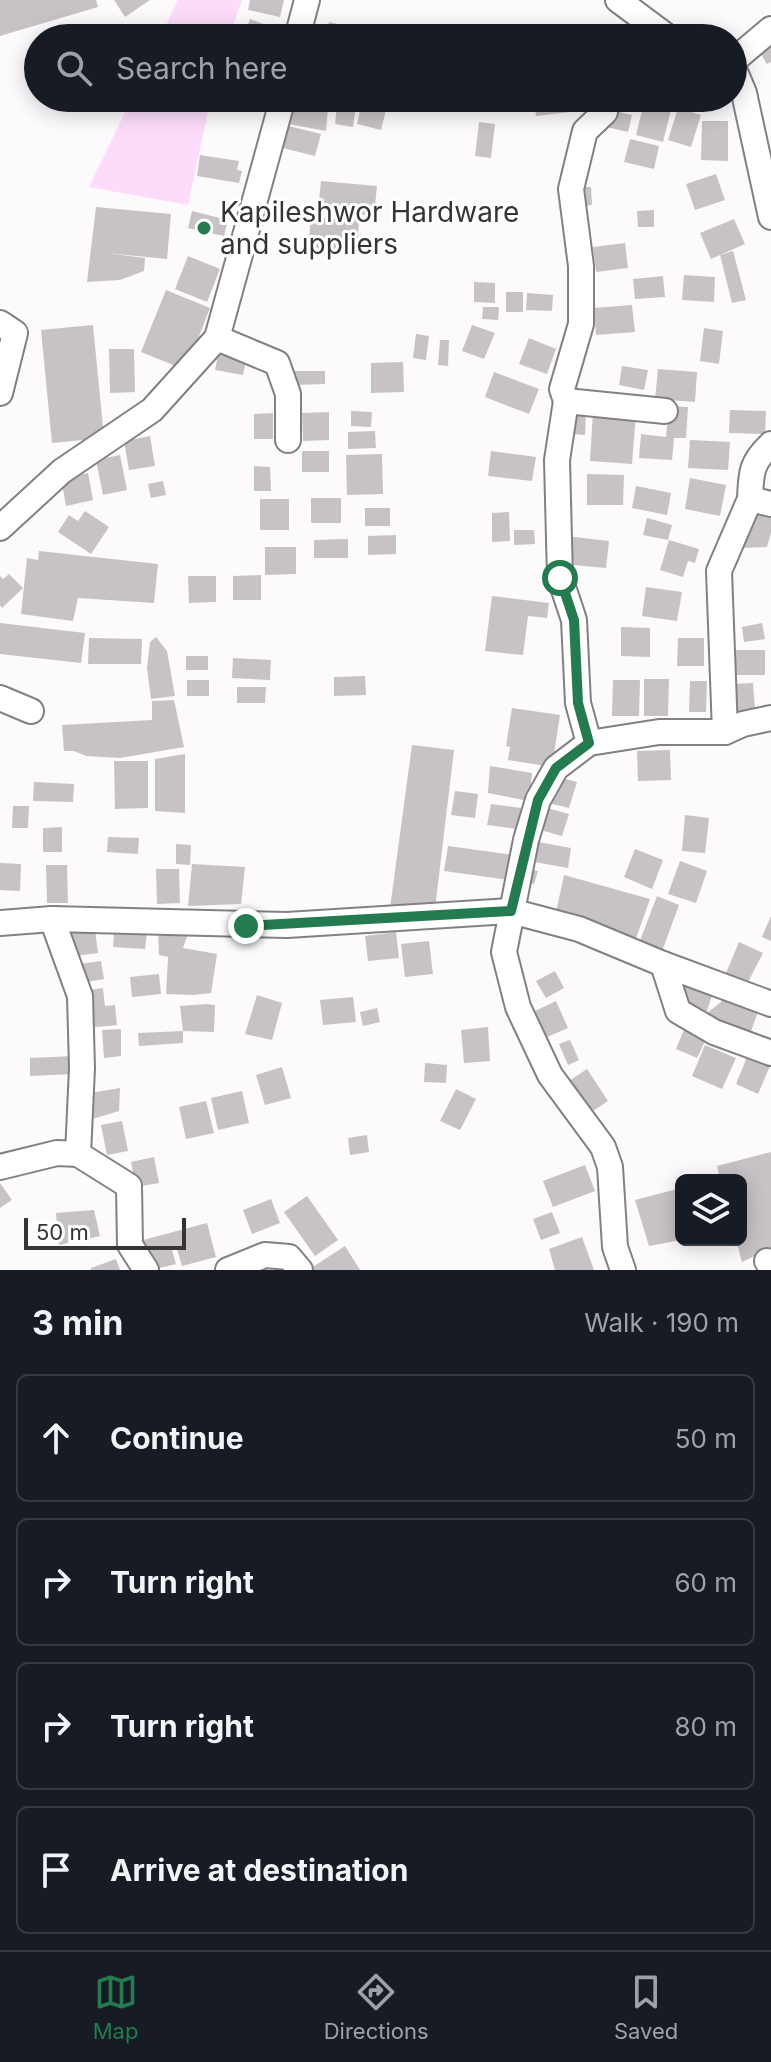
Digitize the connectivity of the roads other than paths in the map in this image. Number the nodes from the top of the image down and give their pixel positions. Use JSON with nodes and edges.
{"nodes":[{"id":1,"x":307,"y":0,"type":"edge"},
{"id":2,"x":618,"y":0,"type":"edge"},
{"id":3,"x":301,"y":24,"type":"edge"},
{"id":4,"x":634,"y":24,"type":"edge"},
{"id":5,"x":771,"y":29,"type":"edge"},
{"id":6,"x":747,"y":49,"type":"edge"},
{"id":7,"x":747,"y":107,"type":"edge"},
{"id":8,"x":279,"y":112,"type":"edge"},
{"id":9,"x":605,"y":112,"type":"edge"},
{"id":10,"x":771,"y":217,"type":"edge"},
{"id":11,"x":0,"y":323,"type":"edge"},
{"id":12,"x":217,"y":338,"type":"junction"},
{"id":13,"x":0,"y":393,"type":"edge"},
{"id":14,"x":566,"y":401,"type":"junction"},
{"id":15,"x":665,"y":411,"type":"dead end"},
{"id":16,"x":288,"y":440,"type":"dead end"},
{"id":17,"x":771,"y":444,"type":"edge"},
{"id":18,"x":760,"y":502,"type":"edge"},
{"id":19,"x":0,"y":528,"type":"edge"},
{"id":20,"x":0,"y":698,"type":"edge"},
{"id":21,"x":31,"y":711,"type":"dead end"},
{"id":22,"x":771,"y":718,"type":"edge"},
{"id":23,"x":725,"y":732,"type":"junction"},
{"id":24,"x":589,"y":743,"type":"junction"},
{"id":25,"x":511,"y":911,"type":"junction"},
{"id":26,"x":52,"y":919,"type":"junction"},
{"id":27,"x":0,"y":923,"type":"edge"},
{"id":28,"x":663,"y":964,"type":"junction"},
{"id":29,"x":771,"y":1004,"type":"edge"},
{"id":30,"x":771,"y":1053,"type":"edge"},
{"id":31,"x":78,"y":1154,"type":"junction"},
{"id":32,"x":0,"y":1167,"type":"edge"},
{"id":33,"x":146,"y":1270,"type":"edge"},
{"id":34,"x":228,"y":1270,"type":"edge"},
{"id":35,"x":300,"y":1270,"type":"edge"},
{"id":36,"x":623,"y":1270,"type":"edge"}],
"edges":[{"from":1,"to":3,"type":"street"},
{"from":2,"to":4,"type":"street"},
{"from":5,"to":6,"type":"street"},
{"from":7,"to":10,"type":"street"},
{"from":8,"to":12,"type":"street"},
{"from":9,"to":14,"type":"street"},
{"from":11,"to":13,"type":"street"},
{"from":12,"to":16,"type":"street"},
{"from":12,"to":19,"type":"street"},
{"from":14,"to":15,"type":"street"},
{"from":14,"to":24,"type":"street"},
{"from":17,"to":18,"type":"street"},
{"from":18,"to":23,"type":"street"},
{"from":20,"to":21,"type":"street"},
{"from":22,"to":23,"type":"street"},
{"from":23,"to":24,"type":"street"},
{"from":24,"to":25,"type":"street"},
{"from":25,"to":26,"type":"street"},
{"from":25,"to":28,"type":"street"},
{"from":25,"to":36,"type":"street"},
{"from":26,"to":27,"type":"street"},
{"from":26,"to":31,"type":"street"},
{"from":28,"to":29,"type":"street"},
{"from":28,"to":30,"type":"street"},
{"from":31,"to":32,"type":"street"},
{"from":31,"to":33,"type":"street"},
{"from":34,"to":35,"type":"street"}]}
